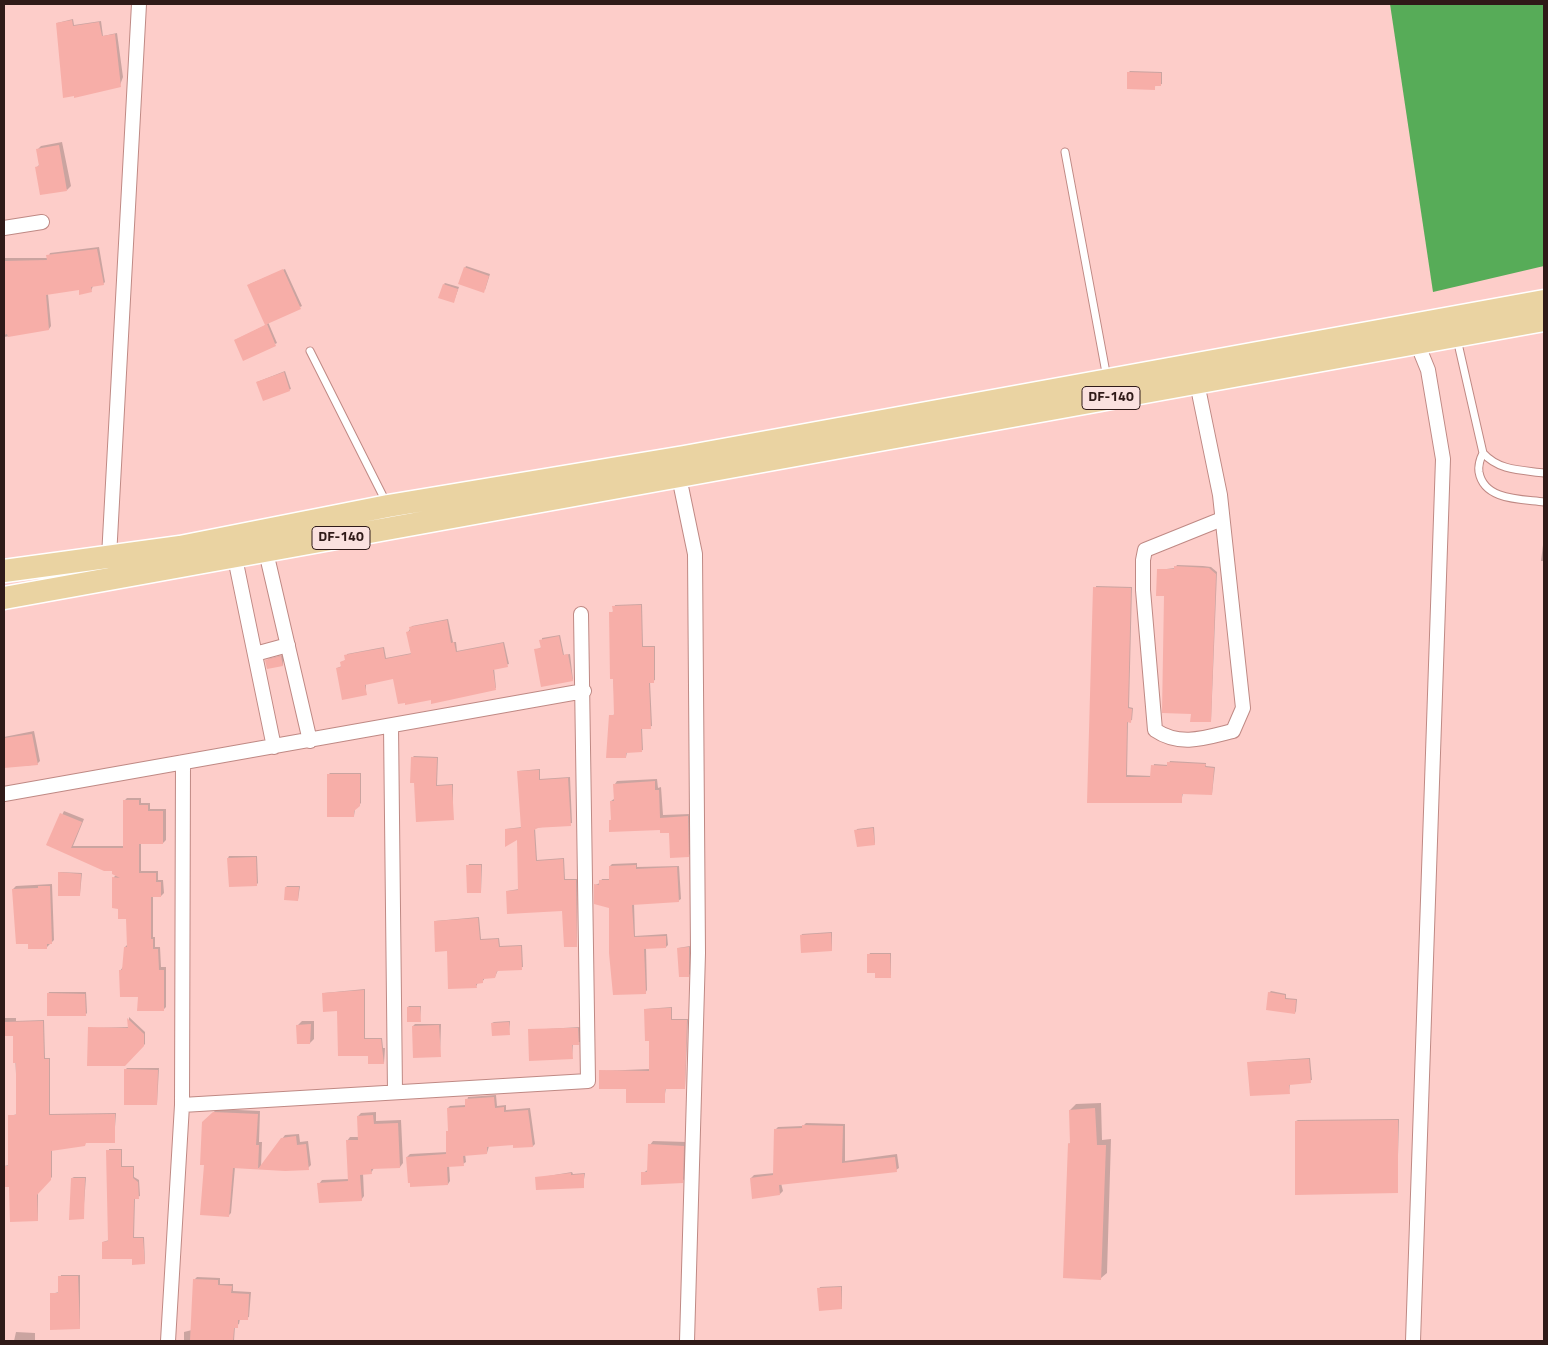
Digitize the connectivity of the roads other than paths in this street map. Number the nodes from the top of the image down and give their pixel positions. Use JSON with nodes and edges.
{"nodes":[{"id":1,"x":139,"y":4,"type":"edge"},
{"id":2,"x":1066,"y":152,"type":"dead end"},
{"id":3,"x":42,"y":222,"type":"dead end"},
{"id":4,"x":4,"y":228,"type":"edge"},
{"id":5,"x":1544,"y":300,"type":"edge"},
{"id":6,"x":1544,"y":320,"type":"edge"},
{"id":7,"x":1456,"y":336,"type":"junction"},
{"id":8,"x":1417,"y":343,"type":"junction"},
{"id":9,"x":310,"y":352,"type":"dead end"},
{"id":10,"x":1107,"y":379,"type":"junction"},
{"id":11,"x":1197,"y":383,"type":"junction"},
{"id":12,"x":1483,"y":453,"type":"junction"},
{"id":13,"x":1544,"y":473,"type":"edge"},
{"id":14,"x":678,"y":477,"type":"junction"},
{"id":15,"x":1544,"y":502,"type":"edge"},
{"id":16,"x":388,"y":506,"type":"junction"},
{"id":17,"x":1222,"y":519,"type":"junction"},
{"id":18,"x":266,"y":552,"type":"junction"},
{"id":19,"x":109,"y":557,"type":"junction"},
{"id":20,"x":235,"y":558,"type":"junction"},
{"id":21,"x":4,"y":572,"type":"edge"},
{"id":22,"x":4,"y":598,"type":"edge"},
{"id":23,"x":581,"y":614,"type":"dead end"},
{"id":24,"x":288,"y":645,"type":"junction"},
{"id":25,"x":255,"y":654,"type":"junction"},
{"id":26,"x":584,"y":691,"type":"junction"},
{"id":27,"x":391,"y":726,"type":"junction"},
{"id":28,"x":310,"y":741,"type":"junction"},
{"id":29,"x":274,"y":747,"type":"junction"},
{"id":30,"x":183,"y":762,"type":"junction"},
{"id":31,"x":4,"y":794,"type":"edge"},
{"id":32,"x":395,"y":1092,"type":"junction"},
{"id":33,"x":182,"y":1105,"type":"junction"},
{"id":34,"x":168,"y":1341,"type":"edge"},
{"id":35,"x":687,"y":1341,"type":"edge"},
{"id":36,"x":1413,"y":1341,"type":"edge"}],
"edges":[{"from":1,"to":19,"type":"street"},
{"from":2,"to":10,"type":"lane"},
{"from":3,"to":4,"type":"street"},
{"from":5,"to":10,"type":"main road","number":"DF-140"},
{"from":6,"to":7,"type":"main road","number":"DF-140"},
{"from":7,"to":8,"type":"main road","number":"DF-140"},
{"from":7,"to":12,"type":"lane"},
{"from":8,"to":11,"type":"main road","number":"DF-140"},
{"from":8,"to":36,"type":"street"},
{"from":9,"to":16,"type":"lane"},
{"from":10,"to":16,"type":"main road","number":"DF-140"},
{"from":11,"to":14,"type":"main road","number":"DF-140"},
{"from":11,"to":17,"type":"street"},
{"from":12,"to":13,"type":"lane"},
{"from":12,"to":15,"type":"lane"},
{"from":14,"to":18,"type":"main road","number":"DF-140"},
{"from":14,"to":35,"type":"street"},
{"from":16,"to":19,"type":"main road","number":"DF-140"},
{"from":17,"to":17,"type":"street"},
{"from":18,"to":20,"type":"main road","number":"DF-140"},
{"from":18,"to":24,"type":"street"},
{"from":19,"to":21,"type":"main road","number":"DF-140"},
{"from":20,"to":22,"type":"main road","number":"DF-140"},
{"from":20,"to":25,"type":"street"},
{"from":23,"to":26,"type":"street"},
{"from":24,"to":25,"type":"street"},
{"from":24,"to":28,"type":"street"},
{"from":25,"to":29,"type":"street"},
{"from":26,"to":27,"type":"street"},
{"from":26,"to":32,"type":"street"},
{"from":27,"to":28,"type":"street"},
{"from":27,"to":32,"type":"street"},
{"from":28,"to":29,"type":"street"},
{"from":29,"to":30,"type":"street"},
{"from":30,"to":31,"type":"street"},
{"from":30,"to":33,"type":"street"},
{"from":32,"to":33,"type":"street"},
{"from":33,"to":34,"type":"street"}]}
